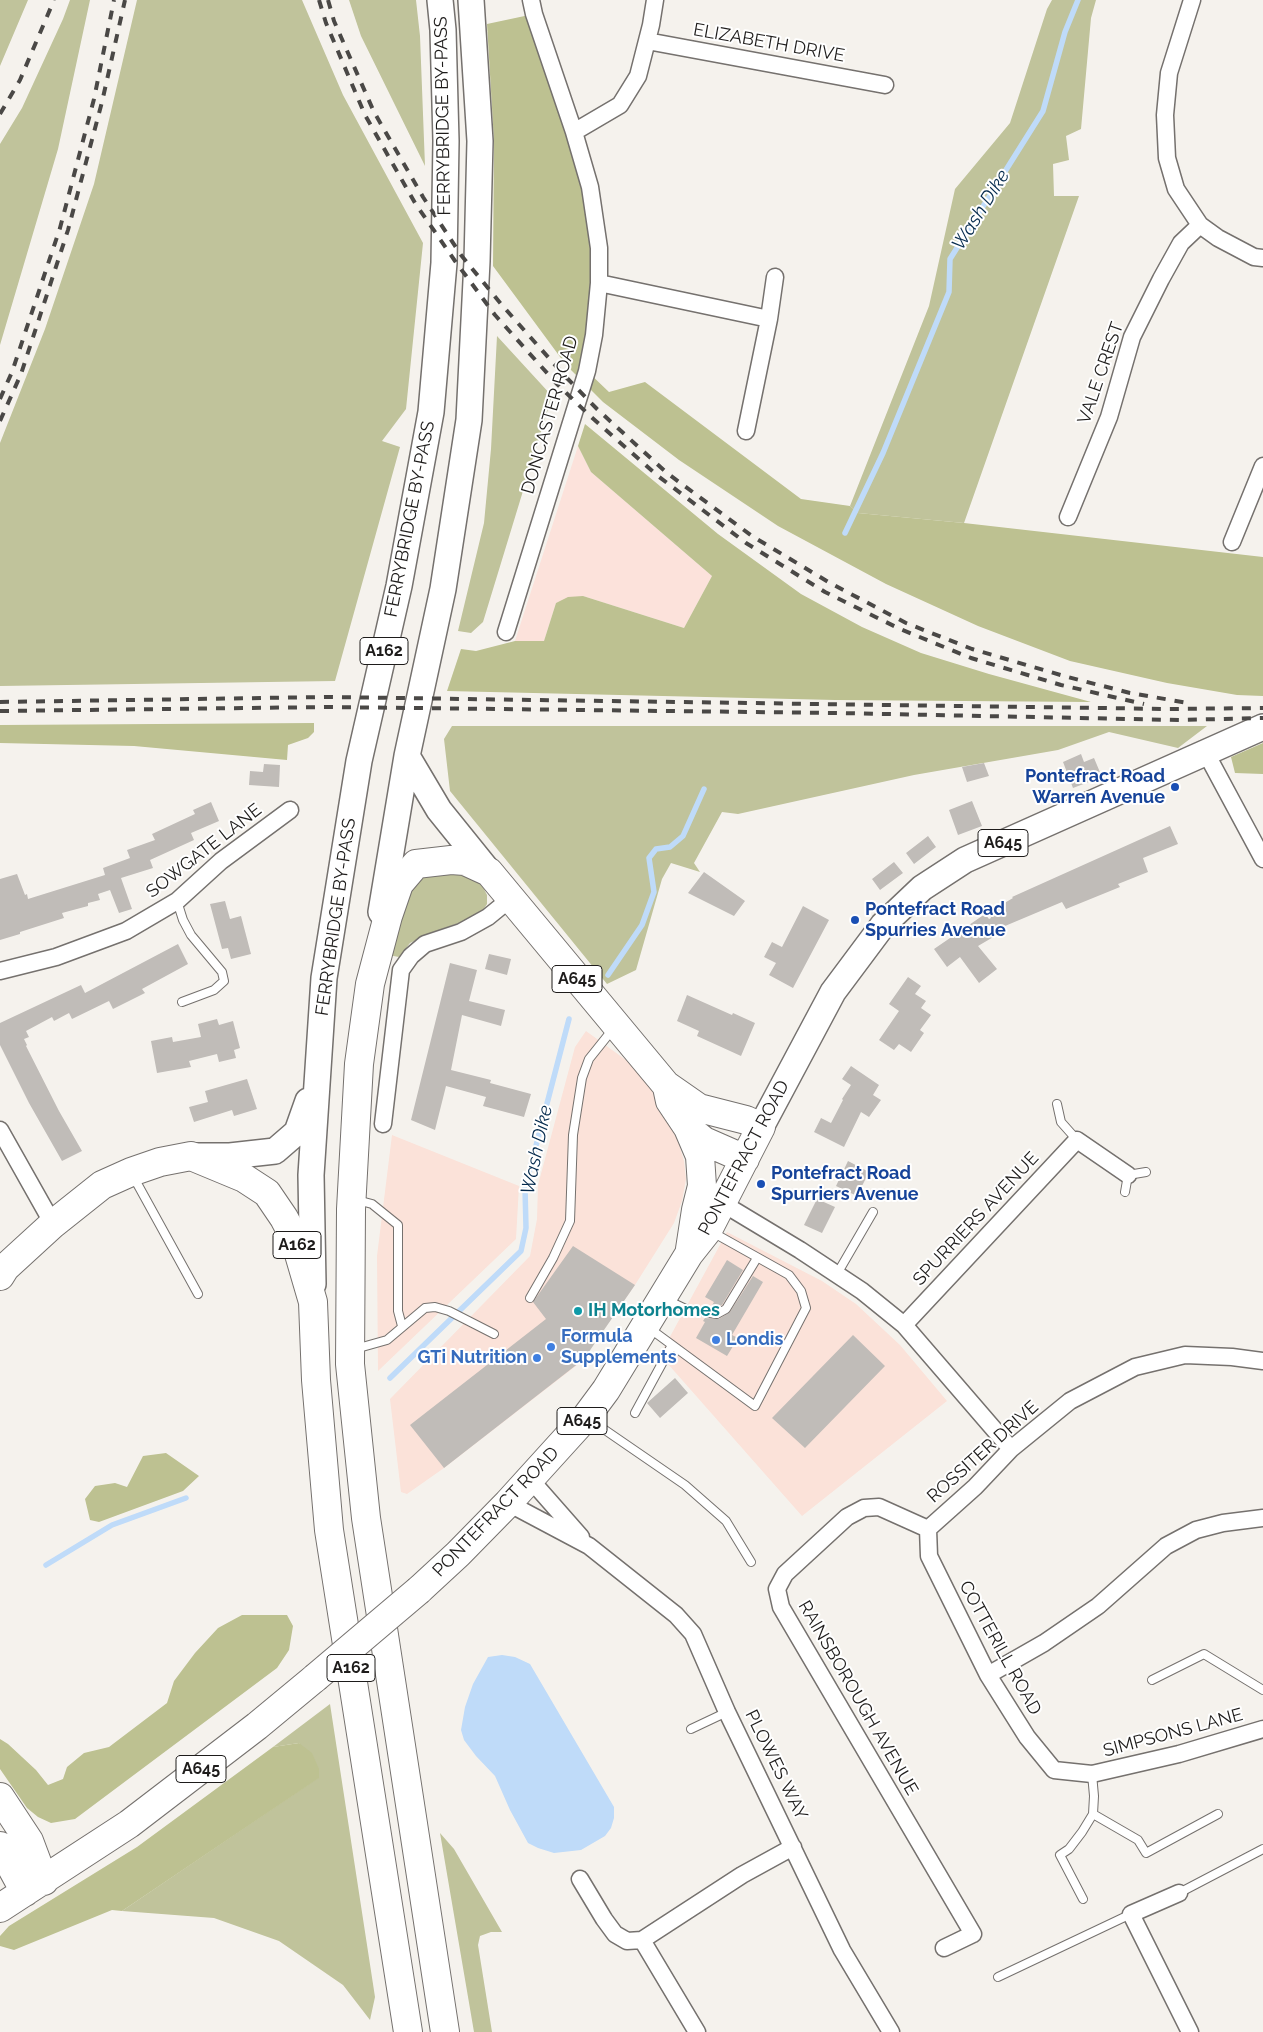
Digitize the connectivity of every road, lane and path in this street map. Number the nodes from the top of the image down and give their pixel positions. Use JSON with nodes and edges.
{"nodes":[{"id":1,"x":440,"y":0,"type":"edge"},
{"id":2,"x":471,"y":0,"type":"edge"},
{"id":3,"x":531,"y":0,"type":"edge"},
{"id":4,"x":655,"y":0,"type":"edge"},
{"id":5,"x":1192,"y":0,"type":"edge"},
{"id":6,"x":647,"y":41,"type":"junction"},
{"id":7,"x":885,"y":85,"type":"dead end"},
{"id":8,"x":574,"y":132,"type":"junction"},
{"id":9,"x":1200,"y":225,"type":"junction"},
{"id":10,"x":1263,"y":258,"type":"edge"},
{"id":11,"x":775,"y":277,"type":"dead end"},
{"id":12,"x":599,"y":283,"type":"junction"},
{"id":13,"x":769,"y":320,"type":"junction"},
{"id":14,"x":746,"y":431,"type":"dead end"},
{"id":15,"x":1263,"y":466,"type":"edge"},
{"id":16,"x":1068,"y":517,"type":"dead end"},
{"id":17,"x":1232,"y":542,"type":"dead end"},
{"id":18,"x":506,"y":632,"type":"dead end"},
{"id":19,"x":1252,"y":731,"type":"edge"},
{"id":20,"x":1206,"y":753,"type":"junction"},
{"id":21,"x":407,"y":756,"type":"junction"},
{"id":22,"x":290,"y":810,"type":"dead end"},
{"id":23,"x":1263,"y":859,"type":"edge"},
{"id":24,"x":489,"y":872,"type":"junction"},
{"id":25,"x":510,"y":899,"type":"junction"},
{"id":26,"x":177,"y":901,"type":"junction"},
{"id":27,"x":0,"y":971,"type":"edge"},
{"id":28,"x":370,"y":984,"type":"junction"},
{"id":29,"x":182,"y":1002,"type":"dead end"},
{"id":30,"x":616,"y":1026,"type":"junction"},
{"id":31,"x":317,"y":1072,"type":"junction"},
{"id":32,"x":666,"y":1085,"type":"junction"},
{"id":33,"x":1057,"y":1104,"type":"dead end"},
{"id":34,"x":383,"y":1124,"type":"dead end"},
{"id":35,"x":761,"y":1127,"type":"junction"},
{"id":36,"x":688,"y":1128,"type":"junction"},
{"id":37,"x":0,"y":1130,"type":"edge"},
{"id":38,"x":1077,"y":1140,"type":"junction"},
{"id":39,"x":191,"y":1156,"type":"junction"},
{"id":40,"x":745,"y":1159,"type":"junction"},
{"id":41,"x":131,"y":1172,"type":"junction"},
{"id":42,"x":1146,"y":1172,"type":"dead end"},
{"id":43,"x":1128,"y":1175,"type":"junction"},
{"id":44,"x":1125,"y":1192,"type":"dead end"},
{"id":45,"x":352,"y":1198,"type":"junction"},
{"id":46,"x":722,"y":1203,"type":"junction"},
{"id":47,"x":872,"y":1212,"type":"dead end"},
{"id":48,"x":53,"y":1224,"type":"junction"},
{"id":49,"x":708,"y":1230,"type":"junction"},
{"id":50,"x":689,"y":1254,"type":"junction"},
{"id":51,"x":757,"y":1258,"type":"junction"},
{"id":52,"x":837,"y":1274,"type":"junction"},
{"id":53,"x":0,"y":1276,"type":"edge"},
{"id":54,"x":198,"y":1294,"type":"dead end"},
{"id":55,"x":530,"y":1298,"type":"dead end"},
{"id":56,"x":664,"y":1298,"type":"junction"},
{"id":57,"x":313,"y":1302,"type":"junction"},
{"id":58,"x":904,"y":1325,"type":"junction"},
{"id":59,"x":402,"y":1326,"type":"junction"},
{"id":60,"x":646,"y":1326,"type":"junction"},
{"id":61,"x":494,"y":1334,"type":"dead end"},
{"id":62,"x":672,"y":1345,"type":"junction"},
{"id":63,"x":350,"y":1351,"type":"junction"},
{"id":64,"x":1263,"y":1361,"type":"edge"},
{"id":65,"x":635,"y":1413,"type":"dead end"},
{"id":66,"x":586,"y":1416,"type":"junction"},
{"id":67,"x":1011,"y":1449,"type":"junction"},
{"id":68,"x":530,"y":1479,"type":"junction"},
{"id":69,"x":508,"y":1503,"type":"junction"},
{"id":70,"x":1263,"y":1518,"type":"edge"},
{"id":71,"x":928,"y":1529,"type":"junction"},
{"id":72,"x":589,"y":1546,"type":"junction"},
{"id":73,"x":752,"y":1562,"type":"dead end"},
{"id":74,"x":988,"y":1675,"type":"junction"},
{"id":75,"x":1152,"y":1680,"type":"dead end"},
{"id":76,"x":1263,"y":1690,"type":"edge"},
{"id":77,"x":727,"y":1712,"type":"junction"},
{"id":78,"x":691,"y":1729,"type":"dead end"},
{"id":79,"x":1263,"y":1729,"type":"edge"},
{"id":80,"x":1092,"y":1774,"type":"junction"},
{"id":81,"x":0,"y":1798,"type":"edge"},
{"id":82,"x":1093,"y":1814,"type":"junction"},
{"id":83,"x":1218,"y":1814,"type":"dead end"},
{"id":84,"x":28,"y":1841,"type":"junction"},
{"id":85,"x":0,"y":1846,"type":"edge"},
{"id":86,"x":793,"y":1847,"type":"junction"},
{"id":87,"x":1263,"y":1849,"type":"edge"},
{"id":88,"x":82,"y":1855,"type":"junction"},
{"id":89,"x":580,"y":1879,"type":"dead end"},
{"id":90,"x":34,"y":1887,"type":"junction"},
{"id":91,"x":1179,"y":1893,"type":"joint"},
{"id":92,"x":1083,"y":1898,"type":"dead end"},
{"id":93,"x":0,"y":1908,"type":"edge"},
{"id":94,"x":1131,"y":1914,"type":"junction"},
{"id":95,"x":642,"y":1940,"type":"junction"},
{"id":96,"x":944,"y":1948,"type":"dead end"},
{"id":97,"x":998,"y":1977,"type":"dead end"},
{"id":98,"x":408,"y":2032,"type":"edge"},
{"id":99,"x":445,"y":2032,"type":"edge"},
{"id":100,"x":697,"y":2032,"type":"edge"},
{"id":101,"x":891,"y":2032,"type":"edge"},
{"id":102,"x":1190,"y":2032,"type":"edge"}],
"edges":[{"from":1,"to":31,"type":"main road","name":"FERRYBRIDGE BY-PASS","number":"A162"},
{"from":2,"to":21,"type":"main road","name":"FERRYBRIDGE BY-PASS","number":"A162"},
{"from":3,"to":8,"type":"street","name":"DONCASTER ROAD"},
{"from":4,"to":6,"type":"street"},
{"from":5,"to":9,"type":"street"},
{"from":6,"to":7,"type":"street","name":"ELIZABETH DRIVE"},
{"from":6,"to":8,"type":"street"},
{"from":8,"to":12,"type":"street","name":"DONCASTER ROAD"},
{"from":9,"to":10,"type":"street"},
{"from":9,"to":16,"type":"street","name":"VALE CREST"},
{"from":11,"to":13,"type":"street"},
{"from":12,"to":13,"type":"street"},
{"from":12,"to":18,"type":"street","name":"DONCASTER ROAD"},
{"from":13,"to":14,"type":"street"},
{"from":15,"to":17,"type":"street"},
{"from":19,"to":20,"type":"main road","name":"PONTEFRACT ROAD","number":"A645"},
{"from":20,"to":23,"type":"street"},
{"from":20,"to":35,"type":"main road","name":"PONTEFRACT ROAD","number":"A645"},
{"from":21,"to":24,"type":"main road"},
{"from":21,"to":28,"type":"main road","name":"FERRYBRIDGE BY-PASS","number":"A162"},
{"from":22,"to":26,"type":"street","name":"SOWGATE LANE"},
{"from":24,"to":25,"type":"highway","number":"A645"},
{"from":24,"to":28,"type":"highway"},
{"from":25,"to":30,"type":"highway","number":"A645"},
{"from":25,"to":34,"type":"street"},
{"from":26,"to":27,"type":"street","name":"SOWGATE LANE"},
{"from":26,"to":29,"type":"lane"},
{"from":28,"to":45,"type":"highway","number":"A162"},
{"from":30,"to":32,"type":"highway","number":"A645"},
{"from":30,"to":55,"type":"lane"},
{"from":31,"to":39,"type":"main road","number":"A162"},
{"from":31,"to":57,"type":"main road","name":"FERRYBRIDGE BY-PASS","number":"A162"},
{"from":32,"to":35,"type":"highway","number":"A645"},
{"from":32,"to":36,"type":"highway","number":"A645"},
{"from":33,"to":38,"type":"lane"},
{"from":35,"to":40,"type":"highway","name":"PONTEFRACT ROAD","number":"A645"},
{"from":36,"to":40,"type":"highway","number":"A645"},
{"from":36,"to":50,"type":"highway","number":"A645"},
{"from":37,"to":48,"type":"street"},
{"from":38,"to":43,"type":"street"},
{"from":38,"to":58,"type":"street","name":"SPURRIERS AVENUE"},
{"from":39,"to":41,"type":"highway","number":"A162"},
{"from":39,"to":57,"type":"highway","number":"A162"},
{"from":40,"to":46,"type":"highway","name":"PONTEFRACT ROAD","number":"A645"},
{"from":41,"to":48,"type":"highway","number":"A162"},
{"from":41,"to":54,"type":"lane"},
{"from":42,"to":43,"type":"lane"},
{"from":43,"to":44,"type":"lane"},
{"from":45,"to":59,"type":"lane"},
{"from":45,"to":63,"type":"highway","number":"A162"},
{"from":46,"to":49,"type":"highway","name":"PONTEFRACT ROAD","number":"A645"},
{"from":46,"to":52,"type":"street"},
{"from":47,"to":52,"type":"lane"},
{"from":48,"to":53,"type":"highway","number":"A162"},
{"from":49,"to":50,"type":"highway","name":"PONTEFRACT ROAD","number":"A645"},
{"from":49,"to":51,"type":"lane"},
{"from":50,"to":56,"type":"highway","name":"PONTEFRACT ROAD","number":"A645"},
{"from":51,"to":56,"type":"lane"},
{"from":51,"to":62,"type":"lane"},
{"from":52,"to":58,"type":"street"},
{"from":56,"to":60,"type":"highway","name":"PONTEFRACT ROAD","number":"A645"},
{"from":57,"to":98,"type":"highway","number":"A162"},
{"from":58,"to":67,"type":"street"},
{"from":59,"to":61,"type":"lane"},
{"from":59,"to":63,"type":"lane"},
{"from":60,"to":62,"type":"lane"},
{"from":60,"to":66,"type":"highway","name":"PONTEFRACT ROAD","number":"A645"},
{"from":62,"to":65,"type":"lane"},
{"from":63,"to":99,"type":"highway","number":"A162"},
{"from":64,"to":67,"type":"street","name":"ROSSITER DRIVE"},
{"from":66,"to":68,"type":"highway","name":"PONTEFRACT ROAD","number":"A645"},
{"from":66,"to":73,"type":"lane"},
{"from":67,"to":71,"type":"street","name":"ROSSITER DRIVE"},
{"from":68,"to":69,"type":"highway","name":"PONTEFRACT ROAD","number":"A645"},
{"from":68,"to":72,"type":"street","name":"PLOWES WAY"},
{"from":69,"to":72,"type":"street","name":"PLOWES WAY"},
{"from":69,"to":88,"type":"highway","name":"PONTEFRACT ROAD","number":"A645","bridge":true},
{"from":70,"to":74,"type":"street"},
{"from":71,"to":74,"type":"street","name":"COTTERILL ROAD"},
{"from":71,"to":96,"type":"street","name":"RAINSBOROUGH AVENUE"},
{"from":72,"to":77,"type":"street","name":"PLOWES WAY"},
{"from":74,"to":80,"type":"street","name":"COTTERILL ROAD"},
{"from":75,"to":76,"type":"lane"},
{"from":77,"to":78,"type":"lane"},
{"from":77,"to":86,"type":"street","name":"PLOWES WAY"},
{"from":79,"to":80,"type":"street","name":"SIMPSONS LANE"},
{"from":80,"to":82,"type":"lane"},
{"from":81,"to":84,"type":"highway"},
{"from":82,"to":83,"type":"lane"},
{"from":82,"to":92,"type":"lane"},
{"from":84,"to":88,"type":"highway"},
{"from":84,"to":90,"type":"highway"},
{"from":85,"to":90,"type":"highway"},
{"from":86,"to":95,"type":"street"},
{"from":86,"to":101,"type":"street","name":"PLOWES WAY"},
{"from":87,"to":91,"type":"lane"},
{"from":88,"to":90,"type":"highway","name":"PONTEFRACT ROAD","number":"A645"},
{"from":89,"to":95,"type":"street"},
{"from":90,"to":93,"type":"highway","number":"A645"},
{"from":91,"to":94,"type":"street"},
{"from":94,"to":97,"type":"lane"},
{"from":94,"to":102,"type":"street"},
{"from":95,"to":100,"type":"street"}]}
